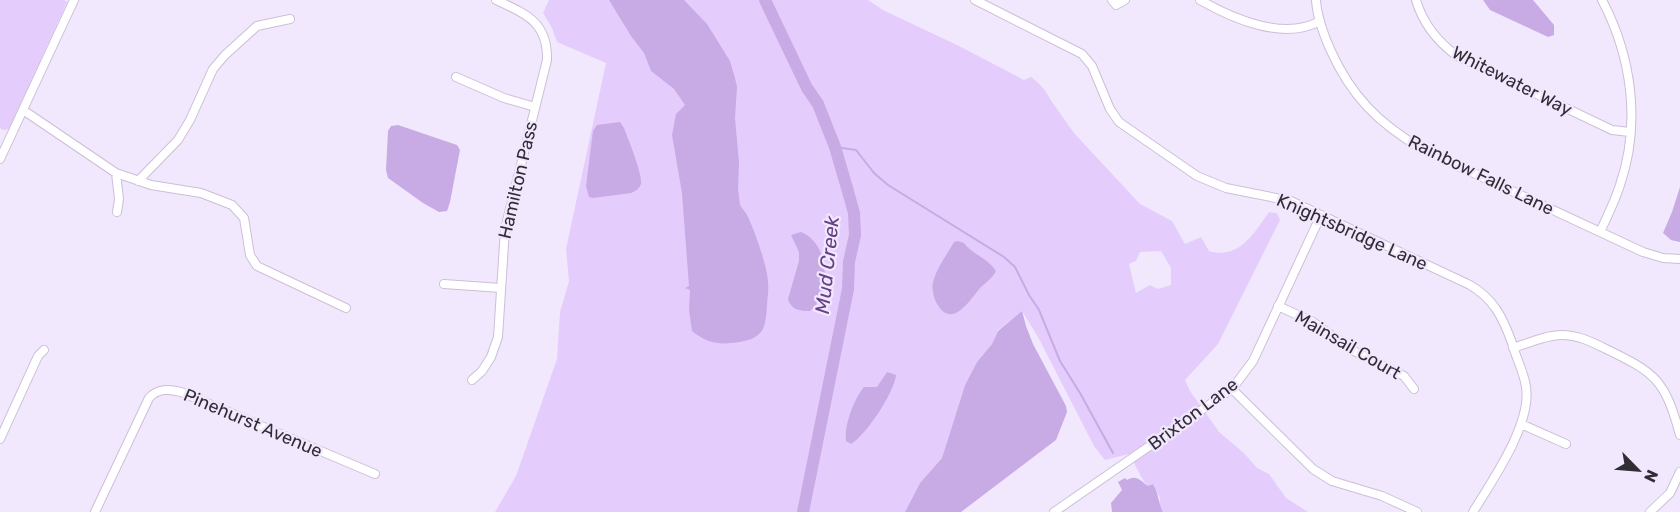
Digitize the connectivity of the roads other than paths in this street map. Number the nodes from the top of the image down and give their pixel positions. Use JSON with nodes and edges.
{"nodes":[{"id":1,"x":74,"y":0,"type":"edge"},
{"id":2,"x":496,"y":0,"type":"edge"},
{"id":3,"x":975,"y":0,"type":"edge"},
{"id":4,"x":1125,"y":0,"type":"edge"},
{"id":5,"x":1200,"y":0,"type":"edge"},
{"id":6,"x":1316,"y":0,"type":"edge"},
{"id":7,"x":1416,"y":0,"type":"edge"},
{"id":8,"x":1602,"y":0,"type":"edge"},
{"id":9,"x":1114,"y":2,"type":"edge"},
{"id":10,"x":290,"y":19,"type":"dead end"},
{"id":11,"x":1320,"y":21,"type":"junction"},
{"id":12,"x":456,"y":77,"type":"dead end"},
{"id":13,"x":535,"y":107,"type":"junction"},
{"id":14,"x":23,"y":110,"type":"junction"},
{"id":15,"x":1630,"y":132,"type":"junction"},
{"id":16,"x":0,"y":159,"type":"edge"},
{"id":17,"x":116,"y":173,"type":"junction"},
{"id":18,"x":138,"y":181,"type":"junction"},
{"id":19,"x":117,"y":212,"type":"dead end"},
{"id":20,"x":1321,"y":215,"type":"junction"},
{"id":21,"x":1600,"y":232,"type":"junction"},
{"id":22,"x":1680,"y":259,"type":"edge"},
{"id":23,"x":444,"y":285,"type":"dead end"},
{"id":24,"x":501,"y":288,"type":"junction"},
{"id":25,"x":1278,"y":306,"type":"junction"},
{"id":26,"x":346,"y":308,"type":"dead end"},
{"id":27,"x":1513,"y":348,"type":"junction"},
{"id":28,"x":44,"y":350,"type":"dead end"},
{"id":29,"x":472,"y":380,"type":"dead end"},
{"id":30,"x":1232,"y":388,"type":"junction"},
{"id":31,"x":1414,"y":389,"type":"dead end"},
{"id":32,"x":1678,"y":417,"type":"edge"},
{"id":33,"x":1521,"y":424,"type":"junction"},
{"id":34,"x":1680,"y":435,"type":"edge"},
{"id":35,"x":0,"y":439,"type":"edge"},
{"id":36,"x":1566,"y":444,"type":"dead end"},
{"id":37,"x":1680,"y":472,"type":"edge"},
{"id":38,"x":375,"y":474,"type":"dead end"},
{"id":39,"x":95,"y":512,"type":"edge"},
{"id":40,"x":1054,"y":512,"type":"edge"},
{"id":41,"x":1417,"y":512,"type":"edge"},
{"id":42,"x":1473,"y":512,"type":"edge"},
{"id":43,"x":1650,"y":512,"type":"edge"}],
"edges":[{"from":1,"to":14,"type":"street"},
{"from":2,"to":13,"type":"street","name":"Hamilton Pass"},
{"from":3,"to":20,"type":"street","name":"Knightsbridge Lane"},
{"from":4,"to":9,"type":"street"},
{"from":5,"to":11,"type":"street"},
{"from":6,"to":11,"type":"street","name":"Rainbow Falls Lane"},
{"from":7,"to":15,"type":"street","name":"Whitewater Way"},
{"from":8,"to":15,"type":"street"},
{"from":10,"to":18,"type":"street"},
{"from":11,"to":21,"type":"street","name":"Rainbow Falls Lane"},
{"from":12,"to":13,"type":"street"},
{"from":13,"to":24,"type":"street","name":"Hamilton Pass"},
{"from":14,"to":16,"type":"street"},
{"from":14,"to":17,"type":"street"},
{"from":15,"to":21,"type":"street"},
{"from":17,"to":18,"type":"street"},
{"from":17,"to":19,"type":"street"},
{"from":18,"to":26,"type":"street"},
{"from":20,"to":25,"type":"street","name":"Brixton Lane"},
{"from":20,"to":27,"type":"street","name":"Knightsbridge Lane"},
{"from":21,"to":22,"type":"street","name":"Rainbow Falls Lane"},
{"from":23,"to":24,"type":"street"},
{"from":24,"to":29,"type":"street","name":"Hamilton Pass"},
{"from":25,"to":30,"type":"street","name":"Brixton Lane"},
{"from":25,"to":31,"type":"street","name":"Mainsail Court"},
{"from":27,"to":32,"type":"street"},
{"from":27,"to":33,"type":"street","name":"Knightsbridge Lane"},
{"from":28,"to":35,"type":"street"},
{"from":30,"to":40,"type":"street","name":"Brixton Lane"},
{"from":30,"to":41,"type":"street"},
{"from":32,"to":34,"type":"street"},
{"from":33,"to":36,"type":"street"},
{"from":33,"to":42,"type":"street","name":"Knightsbridge Lane"},
{"from":37,"to":43,"type":"street"},
{"from":38,"to":39,"type":"street","name":"Pinehurst Avenue"}]}
